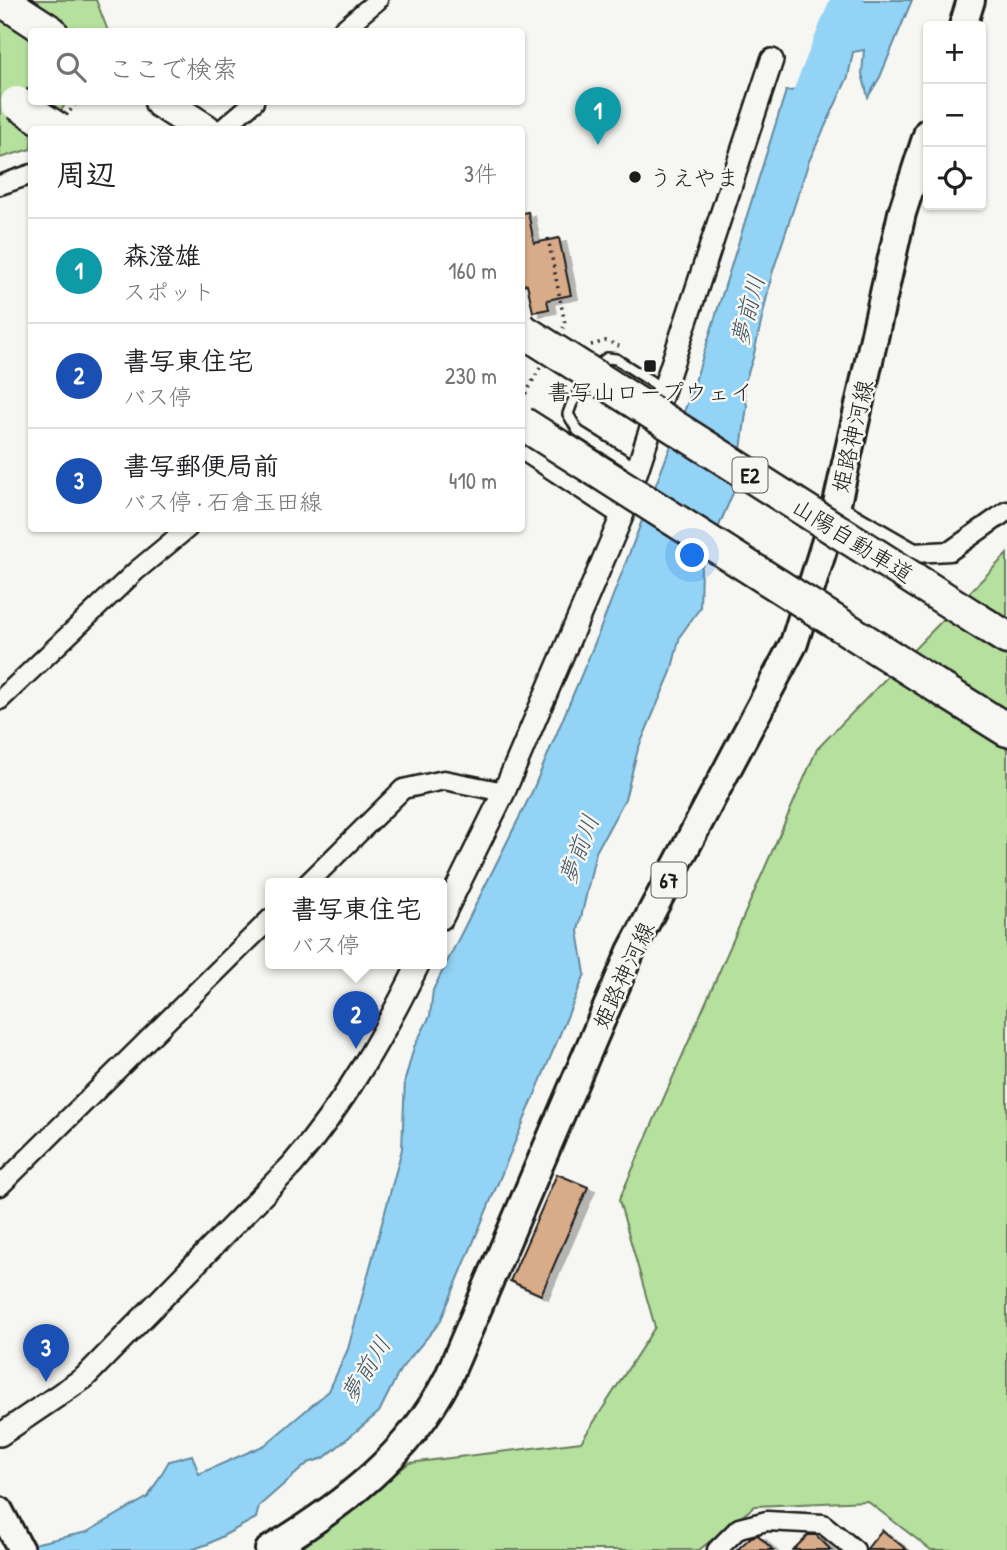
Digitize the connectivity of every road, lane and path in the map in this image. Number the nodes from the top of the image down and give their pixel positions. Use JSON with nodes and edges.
{"nodes":[{"id":1,"x":2,"y":0,"type":"edge"},
{"id":2,"x":378,"y":0,"type":"edge"},
{"id":3,"x":971,"y":0,"type":"edge"},
{"id":4,"x":965,"y":21,"type":"edge"},
{"id":5,"x":45,"y":28,"type":"edge"},
{"id":6,"x":345,"y":28,"type":"edge"},
{"id":7,"x":772,"y":60,"type":"dead end"},
{"id":8,"x":9,"y":97,"type":"edge"},
{"id":9,"x":166,"y":105,"type":"edge"},
{"id":10,"x":250,"y":105,"type":"edge"},
{"id":11,"x":53,"y":126,"type":"edge"},
{"id":12,"x":199,"y":126,"type":"edge"},
{"id":13,"x":225,"y":126,"type":"edge"},
{"id":14,"x":923,"y":147,"type":"edge"},
{"id":15,"x":28,"y":175,"type":"edge"},
{"id":16,"x":0,"y":185,"type":"edge"},
{"id":17,"x":525,"y":332,"type":"edge"},
{"id":18,"x":625,"y":351,"type":"dead end"},
{"id":19,"x":585,"y":353,"type":"dead end"},
{"id":20,"x":664,"y":389,"type":"junction"},
{"id":21,"x":525,"y":425,"type":"edge"},
{"id":22,"x":525,"y":452,"type":"edge"},
{"id":23,"x":637,"y":468,"type":"junction"},
{"id":24,"x":836,"y":508,"type":"junction"},
{"id":25,"x":1007,"y":511,"type":"edge"},
{"id":26,"x":622,"y":516,"type":"junction"},
{"id":27,"x":183,"y":532,"type":"edge"},
{"id":28,"x":1007,"y":638,"type":"edge"},
{"id":29,"x":0,"y":700,"type":"edge"},
{"id":30,"x":1007,"y":730,"type":"edge"},
{"id":31,"x":504,"y":792,"type":"junction"},
{"id":32,"x":313,"y":878,"type":"edge"},
{"id":33,"x":447,"y":908,"type":"edge"},
{"id":34,"x":265,"y":924,"type":"edge"},
{"id":35,"x":416,"y":969,"type":"edge"},
{"id":36,"x":0,"y":1186,"type":"edge"},
{"id":37,"x":0,"y":1435,"type":"edge"},
{"id":38,"x":0,"y":1510,"type":"edge"},
{"id":39,"x":726,"y":1547,"type":"edge"},
{"id":40,"x":21,"y":1550,"type":"edge"},
{"id":41,"x":269,"y":1550,"type":"edge"},
{"id":42,"x":855,"y":1550,"type":"edge"}],
"edges":[{"from":1,"to":5,"type":"highway"},
{"from":2,"to":6,"type":"street"},
{"from":3,"to":4,"type":"main road"},
{"from":7,"to":20,"type":"street"},
{"from":8,"to":11,"type":"highway","bridge":true},
{"from":9,"to":12,"type":"highway"},
{"from":10,"to":13,"type":"street"},
{"from":14,"to":24,"type":"main road","name":"姫路神河線","number":"67"},
{"from":15,"to":16,"type":"street"},
{"from":17,"to":28,"type":"highway","name":"山陽自動車道","number":"E2","bridge":true},
{"from":18,"to":19,"type":"path"},
{"from":20,"to":23,"type":"street"},
{"from":20,"to":23,"type":"lane"},
{"from":21,"to":30,"type":"highway","bridge":true},
{"from":22,"to":26,"type":"street"},
{"from":23,"to":26,"type":"street"},
{"from":24,"to":25,"type":"street"},
{"from":24,"to":41,"type":"main road","name":"姫路神河線","number":"67"},
{"from":26,"to":31,"type":"street"},
{"from":27,"to":29,"type":"street"},
{"from":31,"to":32,"type":"street"},
{"from":31,"to":33,"type":"street"},
{"from":34,"to":36,"type":"street"},
{"from":35,"to":37,"type":"street"},
{"from":38,"to":40,"type":"main road"},
{"from":39,"to":42,"type":"street"}]}
